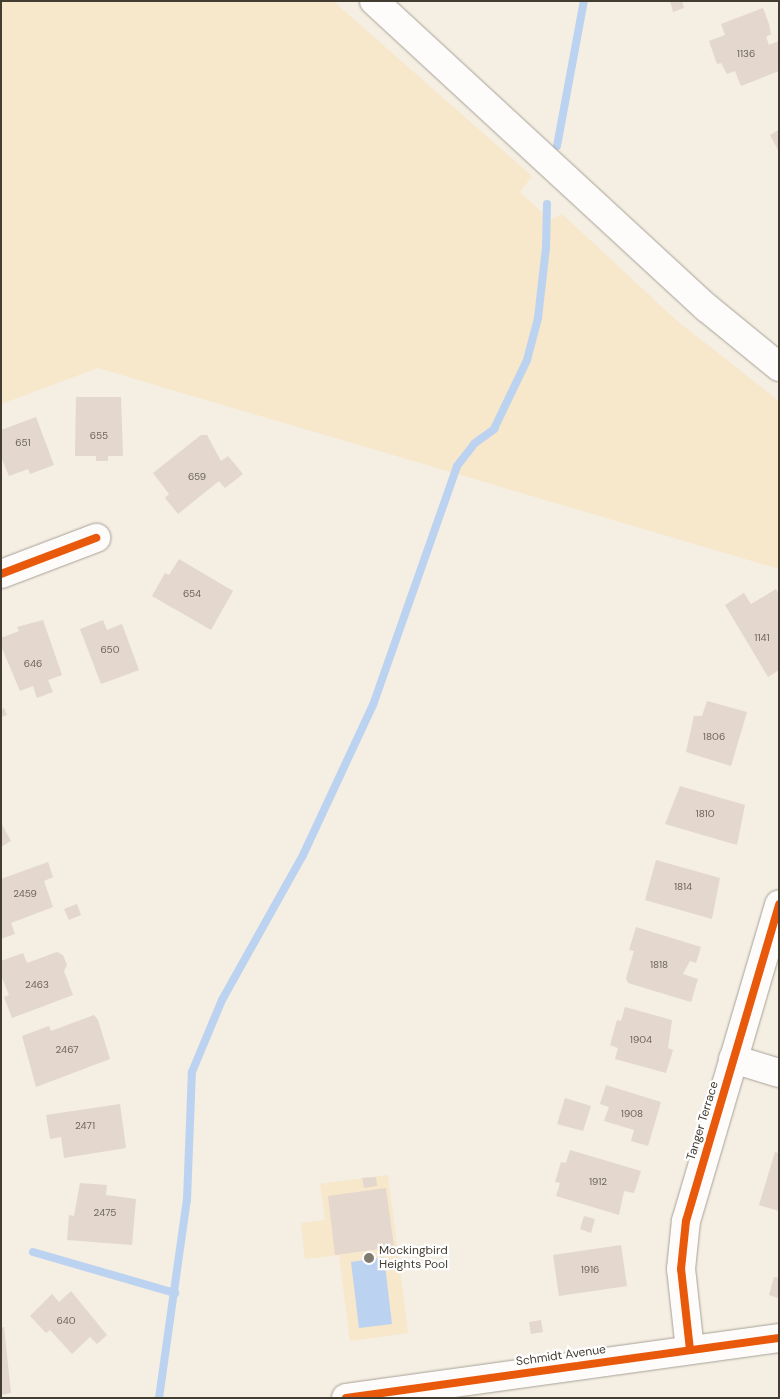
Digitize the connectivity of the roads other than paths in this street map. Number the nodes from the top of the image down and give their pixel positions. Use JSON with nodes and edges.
{"nodes":[{"id":1,"x":374,"y":1,"type":"edge"},
{"id":2,"x":779,"y":367,"type":"edge"},
{"id":3,"x":96,"y":538,"type":"dead end"},
{"id":4,"x":1,"y":574,"type":"edge"},
{"id":5,"x":779,"y":904,"type":"edge"},
{"id":6,"x":733,"y":1059,"type":"junction"},
{"id":7,"x":779,"y":1073,"type":"edge"},
{"id":8,"x":779,"y":1338,"type":"edge"},
{"id":9,"x":690,"y":1350,"type":"junction"},
{"id":10,"x":346,"y":1398,"type":"edge"}],
"edges":[{"from":1,"to":2,"type":"street"},
{"from":3,"to":4,"type":"street"},
{"from":5,"to":6,"type":"street","name":"Tanger Terrace"},
{"from":6,"to":7,"type":"street"},
{"from":6,"to":9,"type":"street","name":"Tanger Terrace"},
{"from":8,"to":9,"type":"street","name":"Schmidt Avenue"},
{"from":9,"to":10,"type":"street","name":"Schmidt Avenue"}]}
